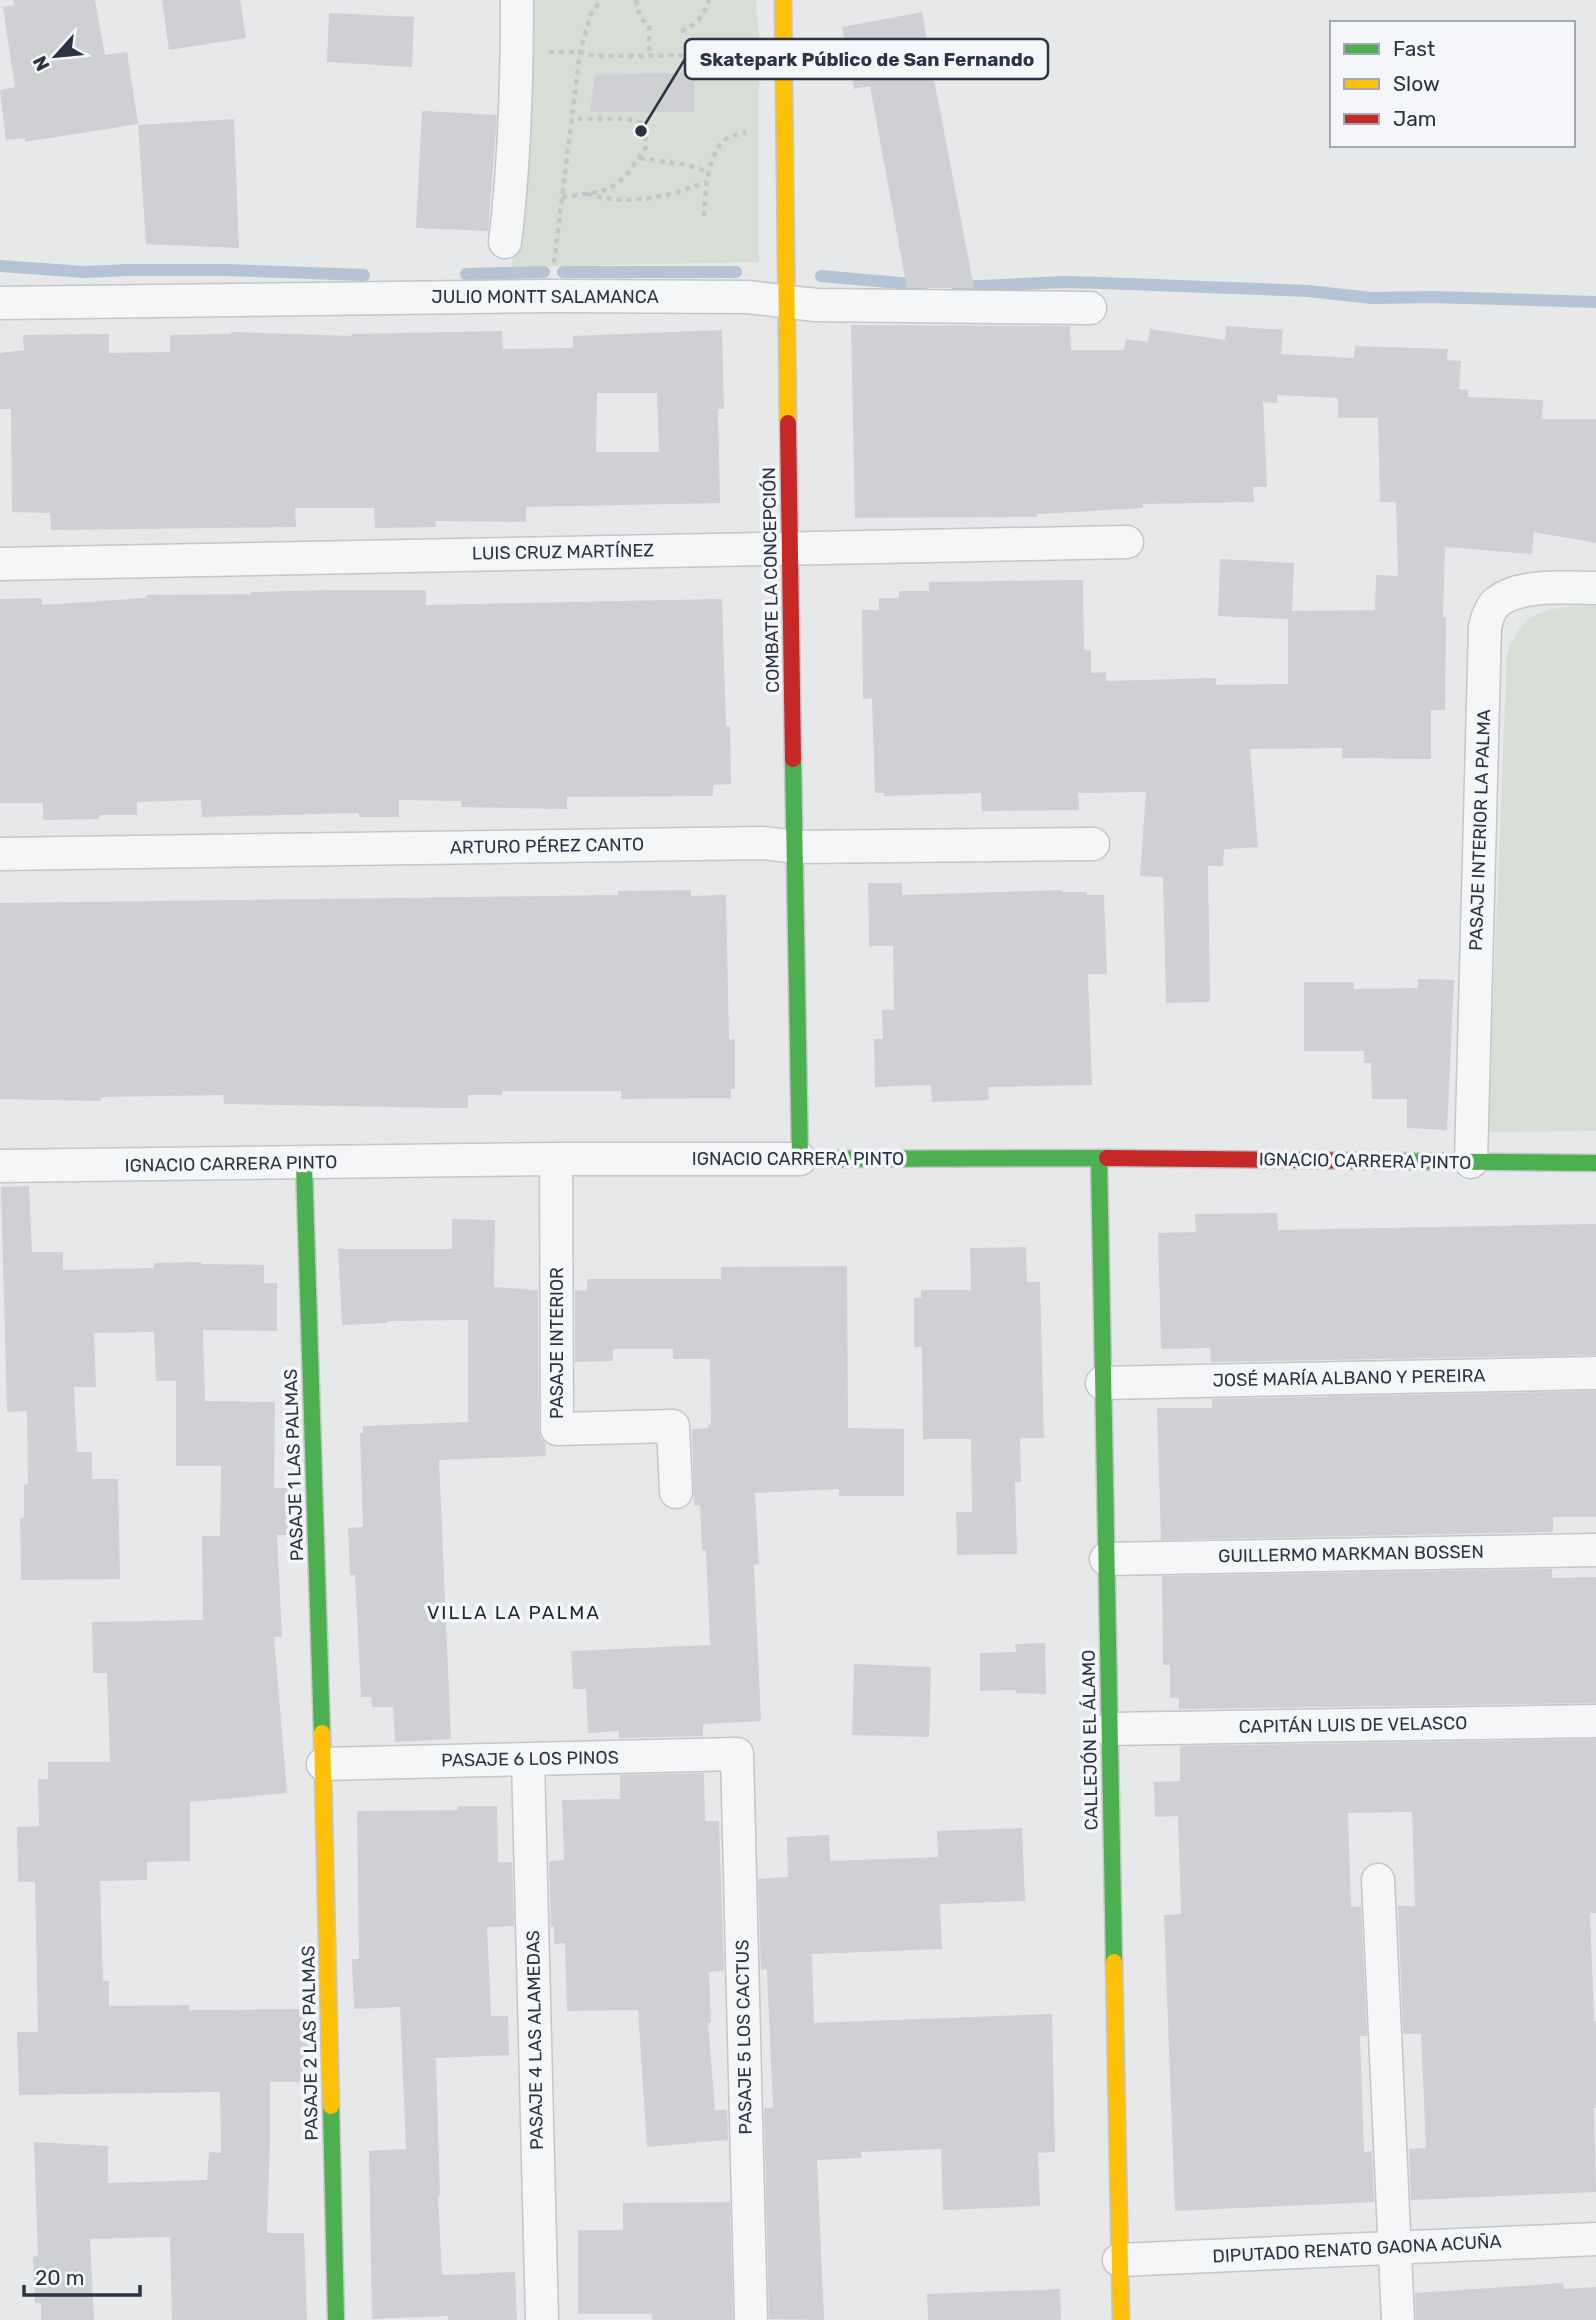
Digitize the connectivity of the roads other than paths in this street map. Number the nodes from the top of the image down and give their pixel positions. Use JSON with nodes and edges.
{"nodes":[{"id":1,"x":517,"y":0,"type":"edge"},
{"id":2,"x":783,"y":0,"type":"edge"},
{"id":3,"x":505,"y":242,"type":"dead end"},
{"id":4,"x":787,"y":302,"type":"junction"},
{"id":5,"x":0,"y":303,"type":"edge"},
{"id":6,"x":1090,"y":308,"type":"dead end"},
{"id":7,"x":1126,"y":541,"type":"dead end"},
{"id":8,"x":789,"y":548,"type":"junction"},
{"id":9,"x":0,"y":564,"type":"edge"},
{"id":10,"x":1596,"y":588,"type":"edge"},
{"id":11,"x":1093,"y":844,"type":"dead end"},
{"id":12,"x":796,"y":846,"type":"junction"},
{"id":13,"x":0,"y":854,"type":"edge"},
{"id":14,"x":1099,"y":1158,"type":"junction"},
{"id":15,"x":556,"y":1159,"type":"junction"},
{"id":16,"x":800,"y":1159,"type":"junction"},
{"id":17,"x":1471,"y":1162,"type":"junction"},
{"id":18,"x":304,"y":1163,"type":"junction"},
{"id":19,"x":1596,"y":1163,"type":"edge"},
{"id":20,"x":0,"y":1166,"type":"edge"},
{"id":21,"x":1596,"y":1373,"type":"edge"},
{"id":22,"x":1102,"y":1382,"type":"junction"},
{"id":23,"x":676,"y":1492,"type":"dead end"},
{"id":24,"x":1596,"y":1550,"type":"edge"},
{"id":25,"x":1106,"y":1559,"type":"junction"},
{"id":26,"x":1596,"y":1721,"type":"edge"},
{"id":27,"x":1109,"y":1729,"type":"junction"},
{"id":28,"x":737,"y":1754,"type":"joint"},
{"id":29,"x":528,"y":1760,"type":"junction"},
{"id":30,"x":323,"y":1765,"type":"junction"},
{"id":31,"x":1378,"y":1880,"type":"dead end"},
{"id":32,"x":1596,"y":2239,"type":"edge"},
{"id":33,"x":1395,"y":2248,"type":"junction"},
{"id":34,"x":1119,"y":2260,"type":"junction"},
{"id":35,"x":337,"y":2320,"type":"edge"},
{"id":36,"x":542,"y":2320,"type":"edge"},
{"id":37,"x":751,"y":2320,"type":"edge"},
{"id":38,"x":1121,"y":2320,"type":"edge"},
{"id":39,"x":1398,"y":2320,"type":"edge"}],
"edges":[{"from":1,"to":3,"type":"street"},
{"from":2,"to":4,"type":"street","name":"COMBATE LA CONCEPCIÓN"},
{"from":4,"to":5,"type":"street","name":"JULIO MONTT SALAMANCA"},
{"from":4,"to":6,"type":"street","name":"JULIO MONTT SALAMANCA"},
{"from":4,"to":8,"type":"street","name":"COMBATE LA CONCEPCIÓN"},
{"from":7,"to":8,"type":"street","name":"LUIS CRUZ MARTÍNEZ"},
{"from":8,"to":9,"type":"street","name":"LUIS CRUZ MARTÍNEZ"},
{"from":8,"to":12,"type":"street","name":"COMBATE LA CONCEPCIÓN"},
{"from":10,"to":17,"type":"street","name":"PASAJE INTERIOR LA PALMA"},
{"from":11,"to":12,"type":"street","name":"ARTURO PÉREZ CANTO"},
{"from":12,"to":13,"type":"street","name":"ARTURO PÉREZ CANTO"},
{"from":12,"to":16,"type":"street","name":"COMBATE LA CONCEPCIÓN"},
{"from":14,"to":16,"type":"street","name":"IGNACIO CARRERA PINTO"},
{"from":14,"to":17,"type":"street","name":"IGNACIO CARRERA PINTO"},
{"from":14,"to":22,"type":"street","name":"CALLEJÓN EL ÁLAMO"},
{"from":15,"to":16,"type":"street","name":"IGNACIO CARRERA PINTO"},
{"from":15,"to":18,"type":"street","name":"IGNACIO CARRERA PINTO"},
{"from":15,"to":23,"type":"street","name":"PASAJE INTERIOR"},
{"from":17,"to":19,"type":"street","name":"IGNACIO CARRERA PINTO"},
{"from":18,"to":20,"type":"street","name":"IGNACIO CARRERA PINTO"},
{"from":18,"to":30,"type":"street","name":"PASAJE 1 LAS PALMAS"},
{"from":21,"to":22,"type":"street","name":"JOSÉ MARÍA ALBANO Y PEREIRA"},
{"from":22,"to":25,"type":"street","name":"CALLEJÓN EL ÁLAMO"},
{"from":24,"to":25,"type":"street","name":"GUILLERMO MARKMAN BOSSEN"},
{"from":25,"to":27,"type":"street","name":"CALLEJÓN EL ÁLAMO"},
{"from":26,"to":27,"type":"street","name":"CAPITÁN LUIS DE VELASCO"},
{"from":27,"to":34,"type":"street","name":"CALLEJÓN EL ÁLAMO"},
{"from":28,"to":29,"type":"street","name":"PASAJE 6 LOS PINOS"},
{"from":28,"to":37,"type":"street","name":"PASAJE 5 LOS CACTUS"},
{"from":29,"to":30,"type":"street","name":"PASAJE 6 LOS PINOS"},
{"from":29,"to":36,"type":"street","name":"PASAJE 4 LAS ALAMEDAS"},
{"from":30,"to":35,"type":"street","name":"PASAJE 2 LAS PALMAS"},
{"from":31,"to":33,"type":"street"},
{"from":32,"to":33,"type":"street","name":"DIPUTADO RENATO GAONA ACUÑA"},
{"from":33,"to":34,"type":"street","name":"DIPUTADO RENATO GAONA ACUÑA"},
{"from":33,"to":39,"type":"street"},
{"from":34,"to":38,"type":"street","name":"CALLEJÓN EL ÁLAMO"}]}
